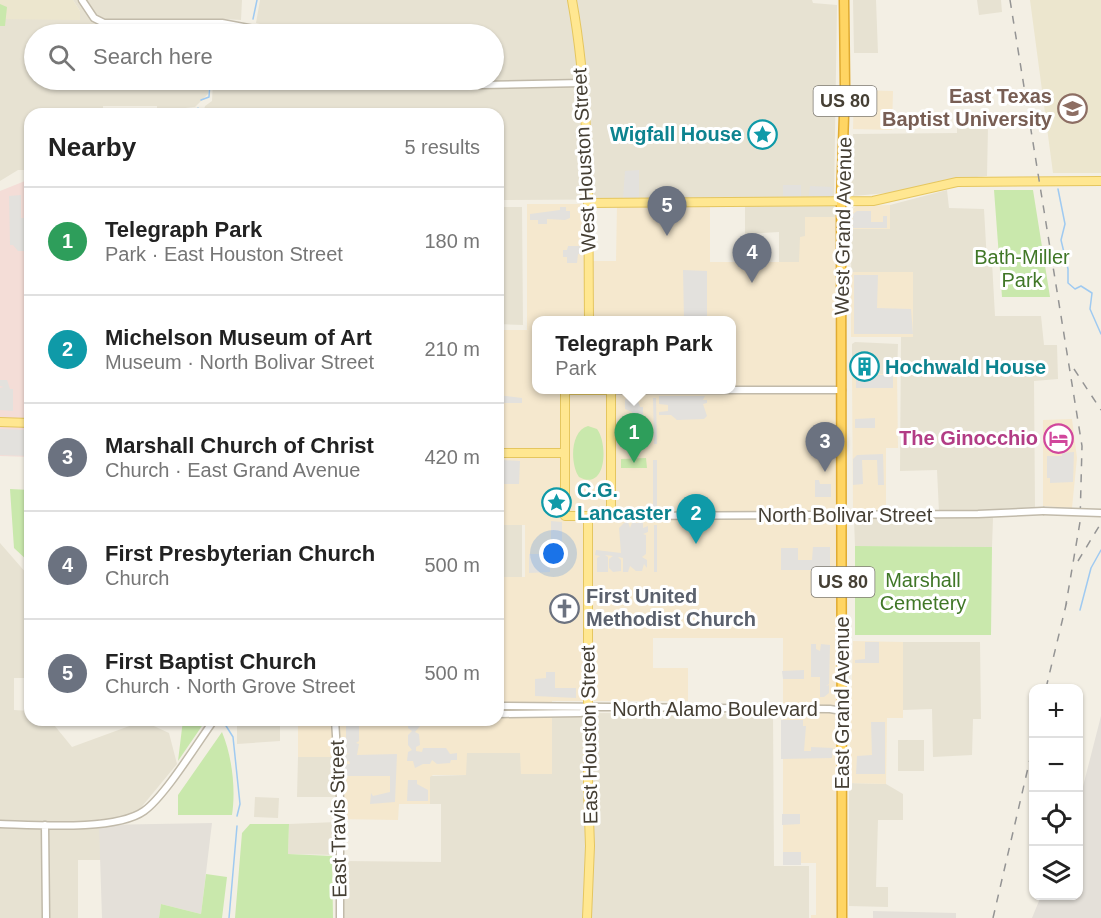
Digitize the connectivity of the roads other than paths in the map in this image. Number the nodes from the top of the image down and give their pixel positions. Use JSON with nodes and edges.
{"nodes":[{"id":1,"x":82,"y":0,"type":"edge"},
{"id":2,"x":572,"y":0,"type":"edge"},
{"id":3,"x":844,"y":0,"type":"edge"},
{"id":4,"x":112,"y":24,"type":"edge"},
{"id":5,"x":112,"y":24,"type":"edge"},
{"id":6,"x":230,"y":24,"type":"edge"},
{"id":7,"x":504,"y":82,"type":"edge"},
{"id":8,"x":582,"y":83,"type":"junction"},
{"id":9,"x":1101,"y":181,"type":"edge"},
{"id":10,"x":841,"y":201,"type":"junction"},
{"id":11,"x":588,"y":203,"type":"junction"},
{"id":12,"x":588,"y":316,"type":"edge"},
{"id":13,"x":736,"y":390,"type":"edge"},
{"id":14,"x":842,"y":390,"type":"junction"},
{"id":15,"x":566,"y":394,"type":"edge"},
{"id":16,"x":611,"y":394,"type":"edge"},
{"id":17,"x":0,"y":422,"type":"edge"},
{"id":18,"x":24,"y":423,"type":"edge"},
{"id":19,"x":842,"y":452,"type":"joint"},
{"id":20,"x":504,"y":453,"type":"edge"},
{"id":21,"x":565,"y":453,"type":"junction"},
{"id":22,"x":1101,"y":513,"type":"edge"},
{"id":23,"x":588,"y":516,"type":"junction"},
{"id":24,"x":611,"y":516,"type":"junction"},
{"id":25,"x":842,"y":516,"type":"junction"},
{"id":26,"x":504,"y":706,"type":"edge"},
{"id":27,"x":588,"y":709,"type":"junction"},
{"id":28,"x":842,"y":711,"type":"junction"},
{"id":29,"x":504,"y":714,"type":"edge"},
{"id":30,"x":210,"y":726,"type":"edge"},
{"id":31,"x":335,"y":726,"type":"edge"},
{"id":32,"x":0,"y":825,"type":"edge"},
{"id":33,"x":45,"y":825,"type":"junction"},
{"id":34,"x":46,"y":918,"type":"edge"},
{"id":35,"x":340,"y":918,"type":"edge"},
{"id":36,"x":587,"y":918,"type":"edge"},
{"id":37,"x":842,"y":918,"type":"edge"}],
"edges":[{"from":1,"to":4,"type":"street"},
{"from":2,"to":8,"type":"main road","name":"West Houston Street"},
{"from":3,"to":10,"type":"highway","name":"West Grand Avenue","number":"US 80"},
{"from":5,"to":6,"type":"street"},
{"from":7,"to":8,"type":"street"},
{"from":8,"to":11,"type":"main road","name":"West Houston Street"},
{"from":9,"to":10,"type":"main road"},
{"from":10,"to":11,"type":"main road"},
{"from":10,"to":14,"type":"highway","name":"West Grand Avenue","number":"US 80"},
{"from":11,"to":12,"type":"main road","name":"West Houston Street"},
{"from":13,"to":14,"type":"street"},
{"from":14,"to":19,"type":"highway","name":"West Grand Avenue","number":"US 80"},
{"from":15,"to":21,"type":"main road"},
{"from":16,"to":24,"type":"main road"},
{"from":17,"to":18,"type":"main road"},
{"from":19,"to":25,"type":"highway","name":"East Grand Avenue","number":"US 80"},
{"from":20,"to":21,"type":"main road"},
{"from":21,"to":23,"type":"main road","name":"North Bolivar Street"},
{"from":22,"to":25,"type":"street","name":"North Bolivar Street","bridge":true},
{"from":23,"to":24,"type":"main road","name":"North Bolivar Street"},
{"from":23,"to":27,"type":"main road","name":"East Houston Street"},
{"from":24,"to":25,"type":"street","name":"North Bolivar Street"},
{"from":25,"to":28,"type":"highway","name":"East Grand Avenue","number":"US 80"},
{"from":26,"to":27,"type":"street"},
{"from":27,"to":28,"type":"street","name":"North Alamo Boulevard"},
{"from":27,"to":29,"type":"street"},
{"from":27,"to":36,"type":"main road","name":"East Houston Street"},
{"from":28,"to":37,"type":"highway","name":"East Grand Avenue","number":"US 80"},
{"from":30,"to":33,"type":"street"},
{"from":31,"to":35,"type":"street","name":"East Travis Street"},
{"from":32,"to":33,"type":"street"},
{"from":33,"to":34,"type":"street"}]}
